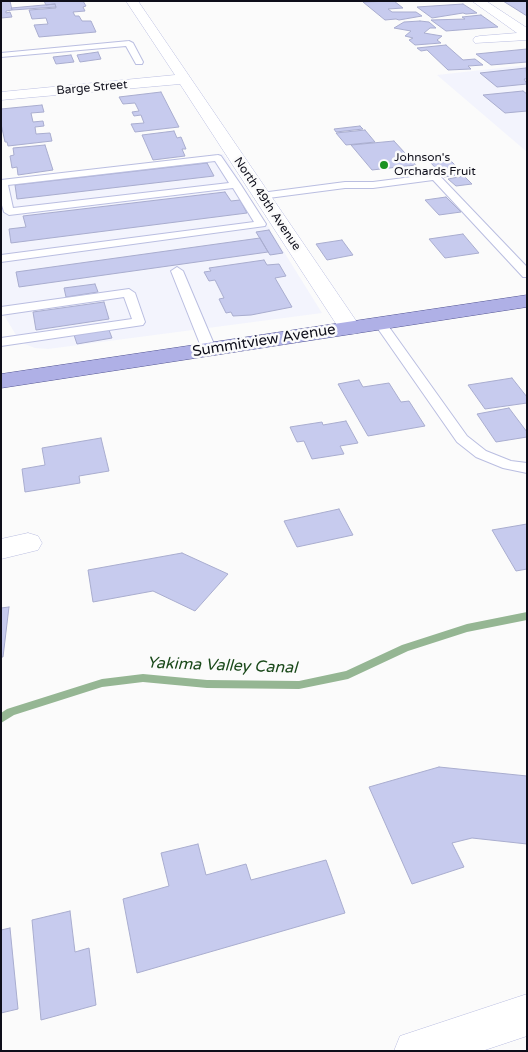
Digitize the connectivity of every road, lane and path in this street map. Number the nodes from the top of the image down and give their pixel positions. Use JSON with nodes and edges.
{"nodes":[{"id":1,"x":132,"y":1,"type":"edge"},
{"id":2,"x":478,"y":1,"type":"edge"},
{"id":3,"x":527,"y":35,"type":"edge"},
{"id":4,"x":480,"y":40,"type":"dead end"},
{"id":5,"x":1,"y":55,"type":"edge"},
{"id":6,"x":139,"y":62,"type":"dead end"},
{"id":7,"x":183,"y":79,"type":"junction"},
{"id":8,"x":1,"y":96,"type":"edge"},
{"id":9,"x":236,"y":185,"type":"junction"},
{"id":10,"x":261,"y":196,"type":"junction"},
{"id":11,"x":5,"y":208,"type":"edge"},
{"id":12,"x":1,"y":259,"type":"edge"},
{"id":13,"x":177,"y":271,"type":"dead end"},
{"id":14,"x":527,"y":274,"type":"edge"},
{"id":15,"x":527,"y":302,"type":"edge"},
{"id":16,"x":1,"y":311,"type":"edge"},
{"id":17,"x":380,"y":323,"type":"junction"},
{"id":18,"x":350,"y":328,"type":"junction"},
{"id":19,"x":1,"y":342,"type":"edge"},
{"id":20,"x":209,"y":349,"type":"junction"},
{"id":21,"x":1,"y":381,"type":"edge"},
{"id":22,"x":527,"y":468,"type":"edge"},
{"id":23,"x":527,"y":1015,"type":"edge"},
{"id":24,"x":415,"y":1051,"type":"edge"}],
"edges":[{"from":1,"to":7,"type":"street","name":"North 49th Avenue"},
{"from":2,"to":3,"type":"street"},
{"from":3,"to":4,"type":"street"},
{"from":5,"to":6,"type":"lane"},
{"from":7,"to":8,"type":"street","name":"Barge Street"},
{"from":7,"to":10,"type":"street","name":"North 49th Avenue"},
{"from":9,"to":11,"type":"lane"},
{"from":9,"to":11,"type":"lane"},
{"from":9,"to":12,"type":"lane"},
{"from":10,"to":14,"type":"lane"},
{"from":10,"to":18,"type":"street","name":"North 49th Avenue"},
{"from":13,"to":20,"type":"lane"},
{"from":15,"to":17,"type":"main road","name":"Summitview Avenue"},
{"from":16,"to":19,"type":"lane"},
{"from":17,"to":18,"type":"main road","name":"Summitview Avenue"},
{"from":17,"to":22,"type":"lane"},
{"from":18,"to":20,"type":"main road","name":"Summitview Avenue"},
{"from":20,"to":21,"type":"main road","name":"Summitview Avenue"},
{"from":23,"to":24,"type":"street"}]}
